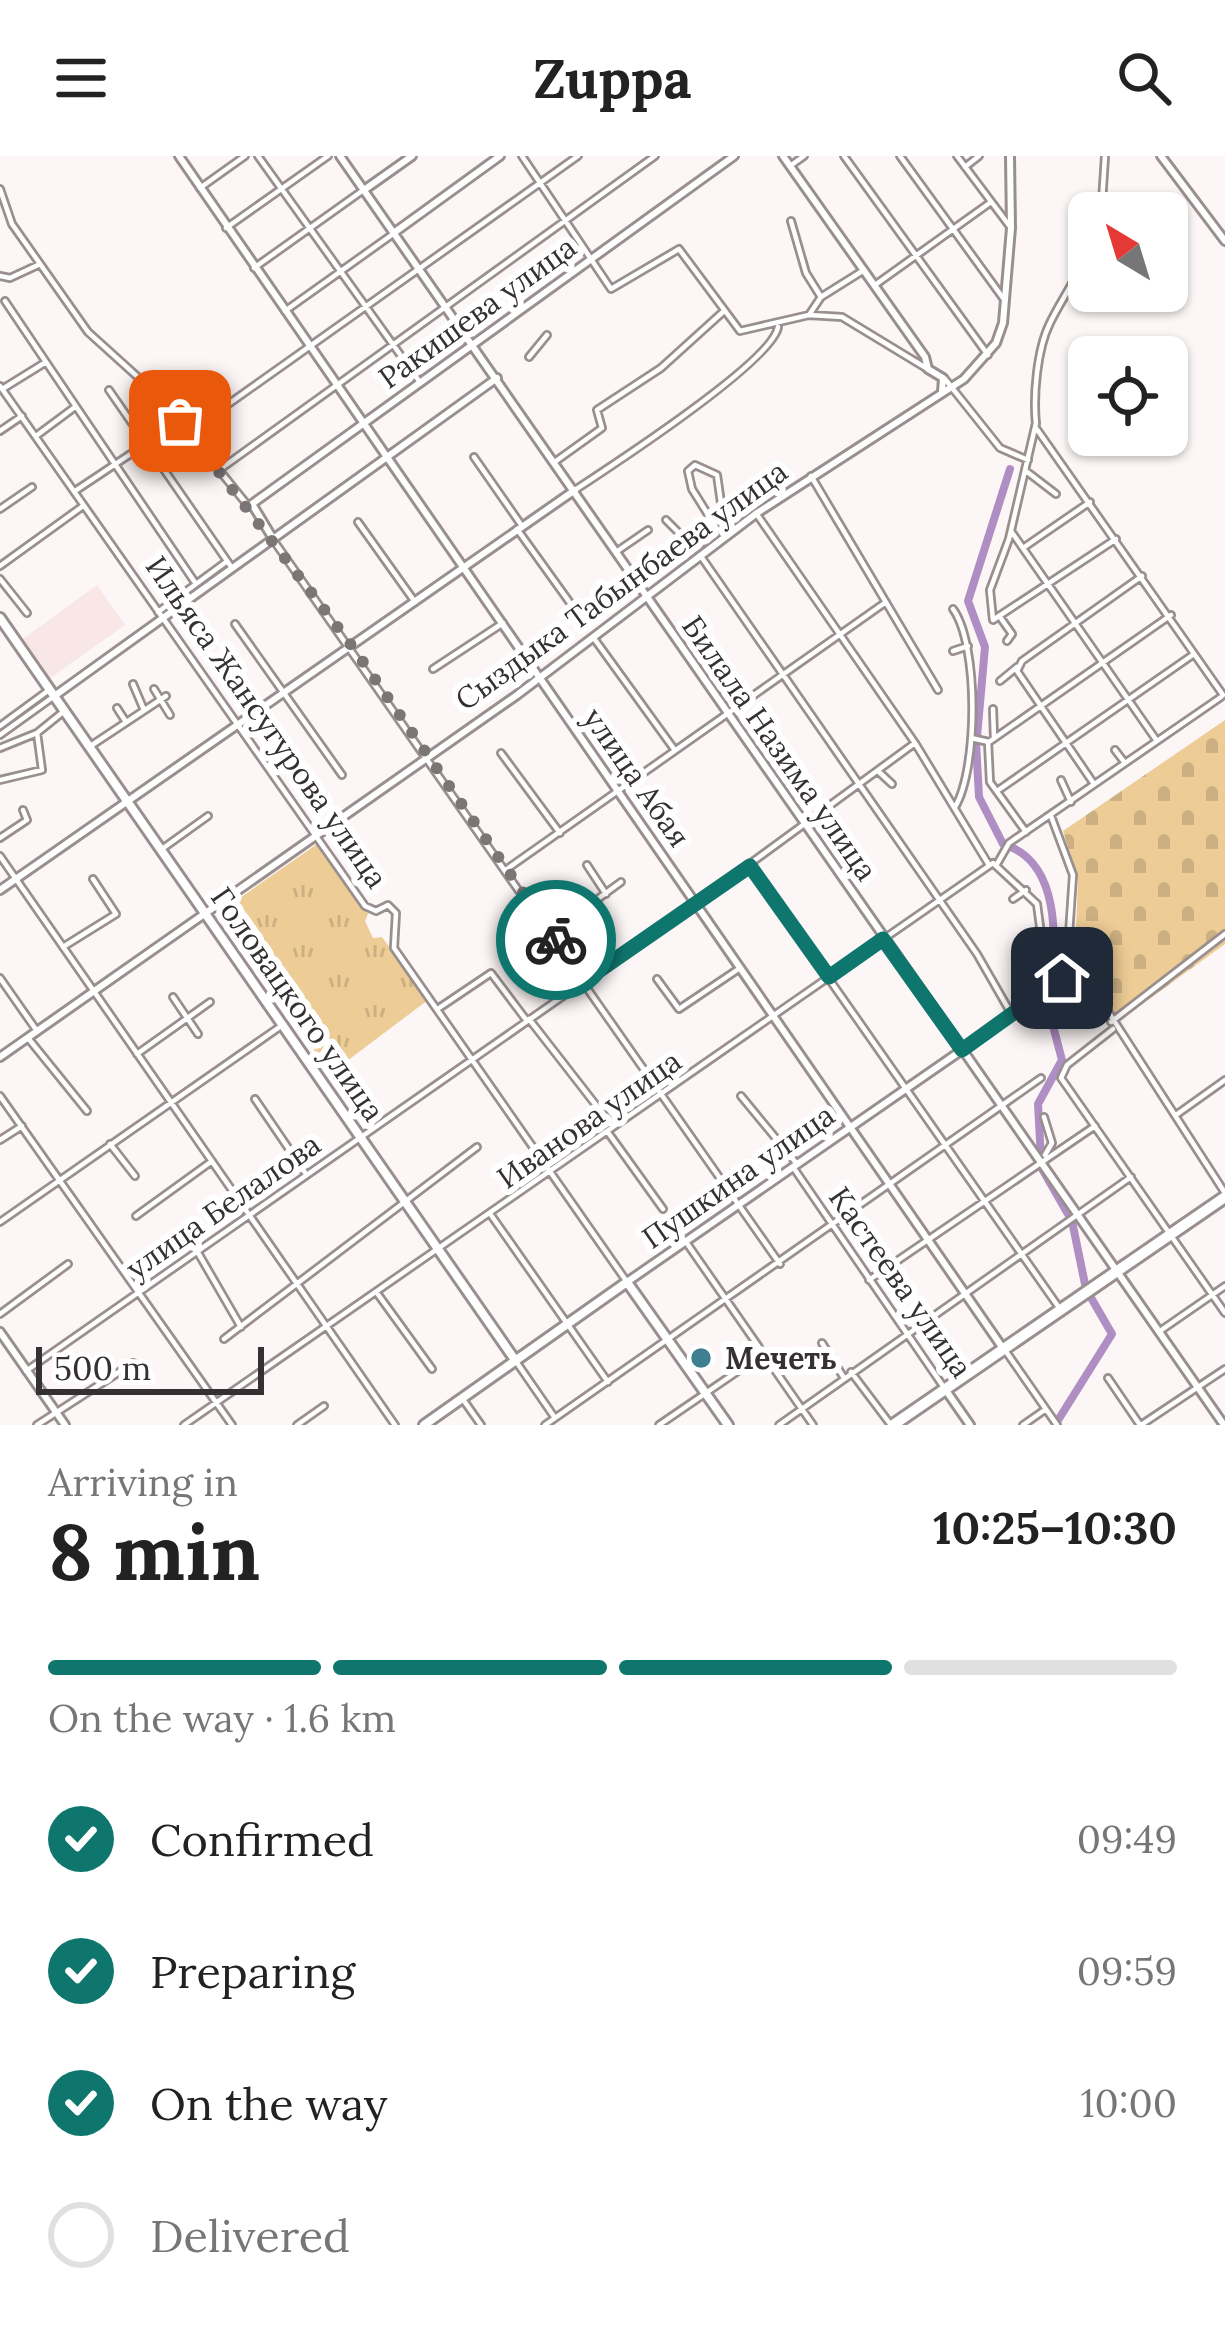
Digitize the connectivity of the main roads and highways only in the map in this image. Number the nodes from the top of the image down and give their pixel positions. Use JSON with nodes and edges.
{"nodes":[{"id":1,"x":0,"y":618,"type":"edge"},
{"id":2,"x":1225,"y":1195,"type":"edge"},
{"id":3,"x":627,"y":1282,"type":"joint"},
{"id":4,"x":515,"y":1360,"type":"junction"},
{"id":5,"x":947,"y":1391,"type":"junction"},
{"id":6,"x":424,"y":1425,"type":"edge"},
{"id":7,"x":728,"y":1425,"type":"edge"},
{"id":8,"x":892,"y":1425,"type":"edge"},
{"id":9,"x":903,"y":1425,"type":"edge"}],
"edges":[{"from":1,"to":4,"type":"main road","name":"Головацкого улица"},
{"from":2,"to":5,"type":"highway"},
{"from":3,"to":4,"type":"main road","name":"Пушкина улица"},
{"from":3,"to":7,"type":"main road","name":"Ильяса Жансугурова улица"},
{"from":4,"to":6,"type":"main road","name":"Пушкина улица"},
{"from":5,"to":8,"type":"highway"},
{"from":5,"to":9,"type":"highway"}]}
